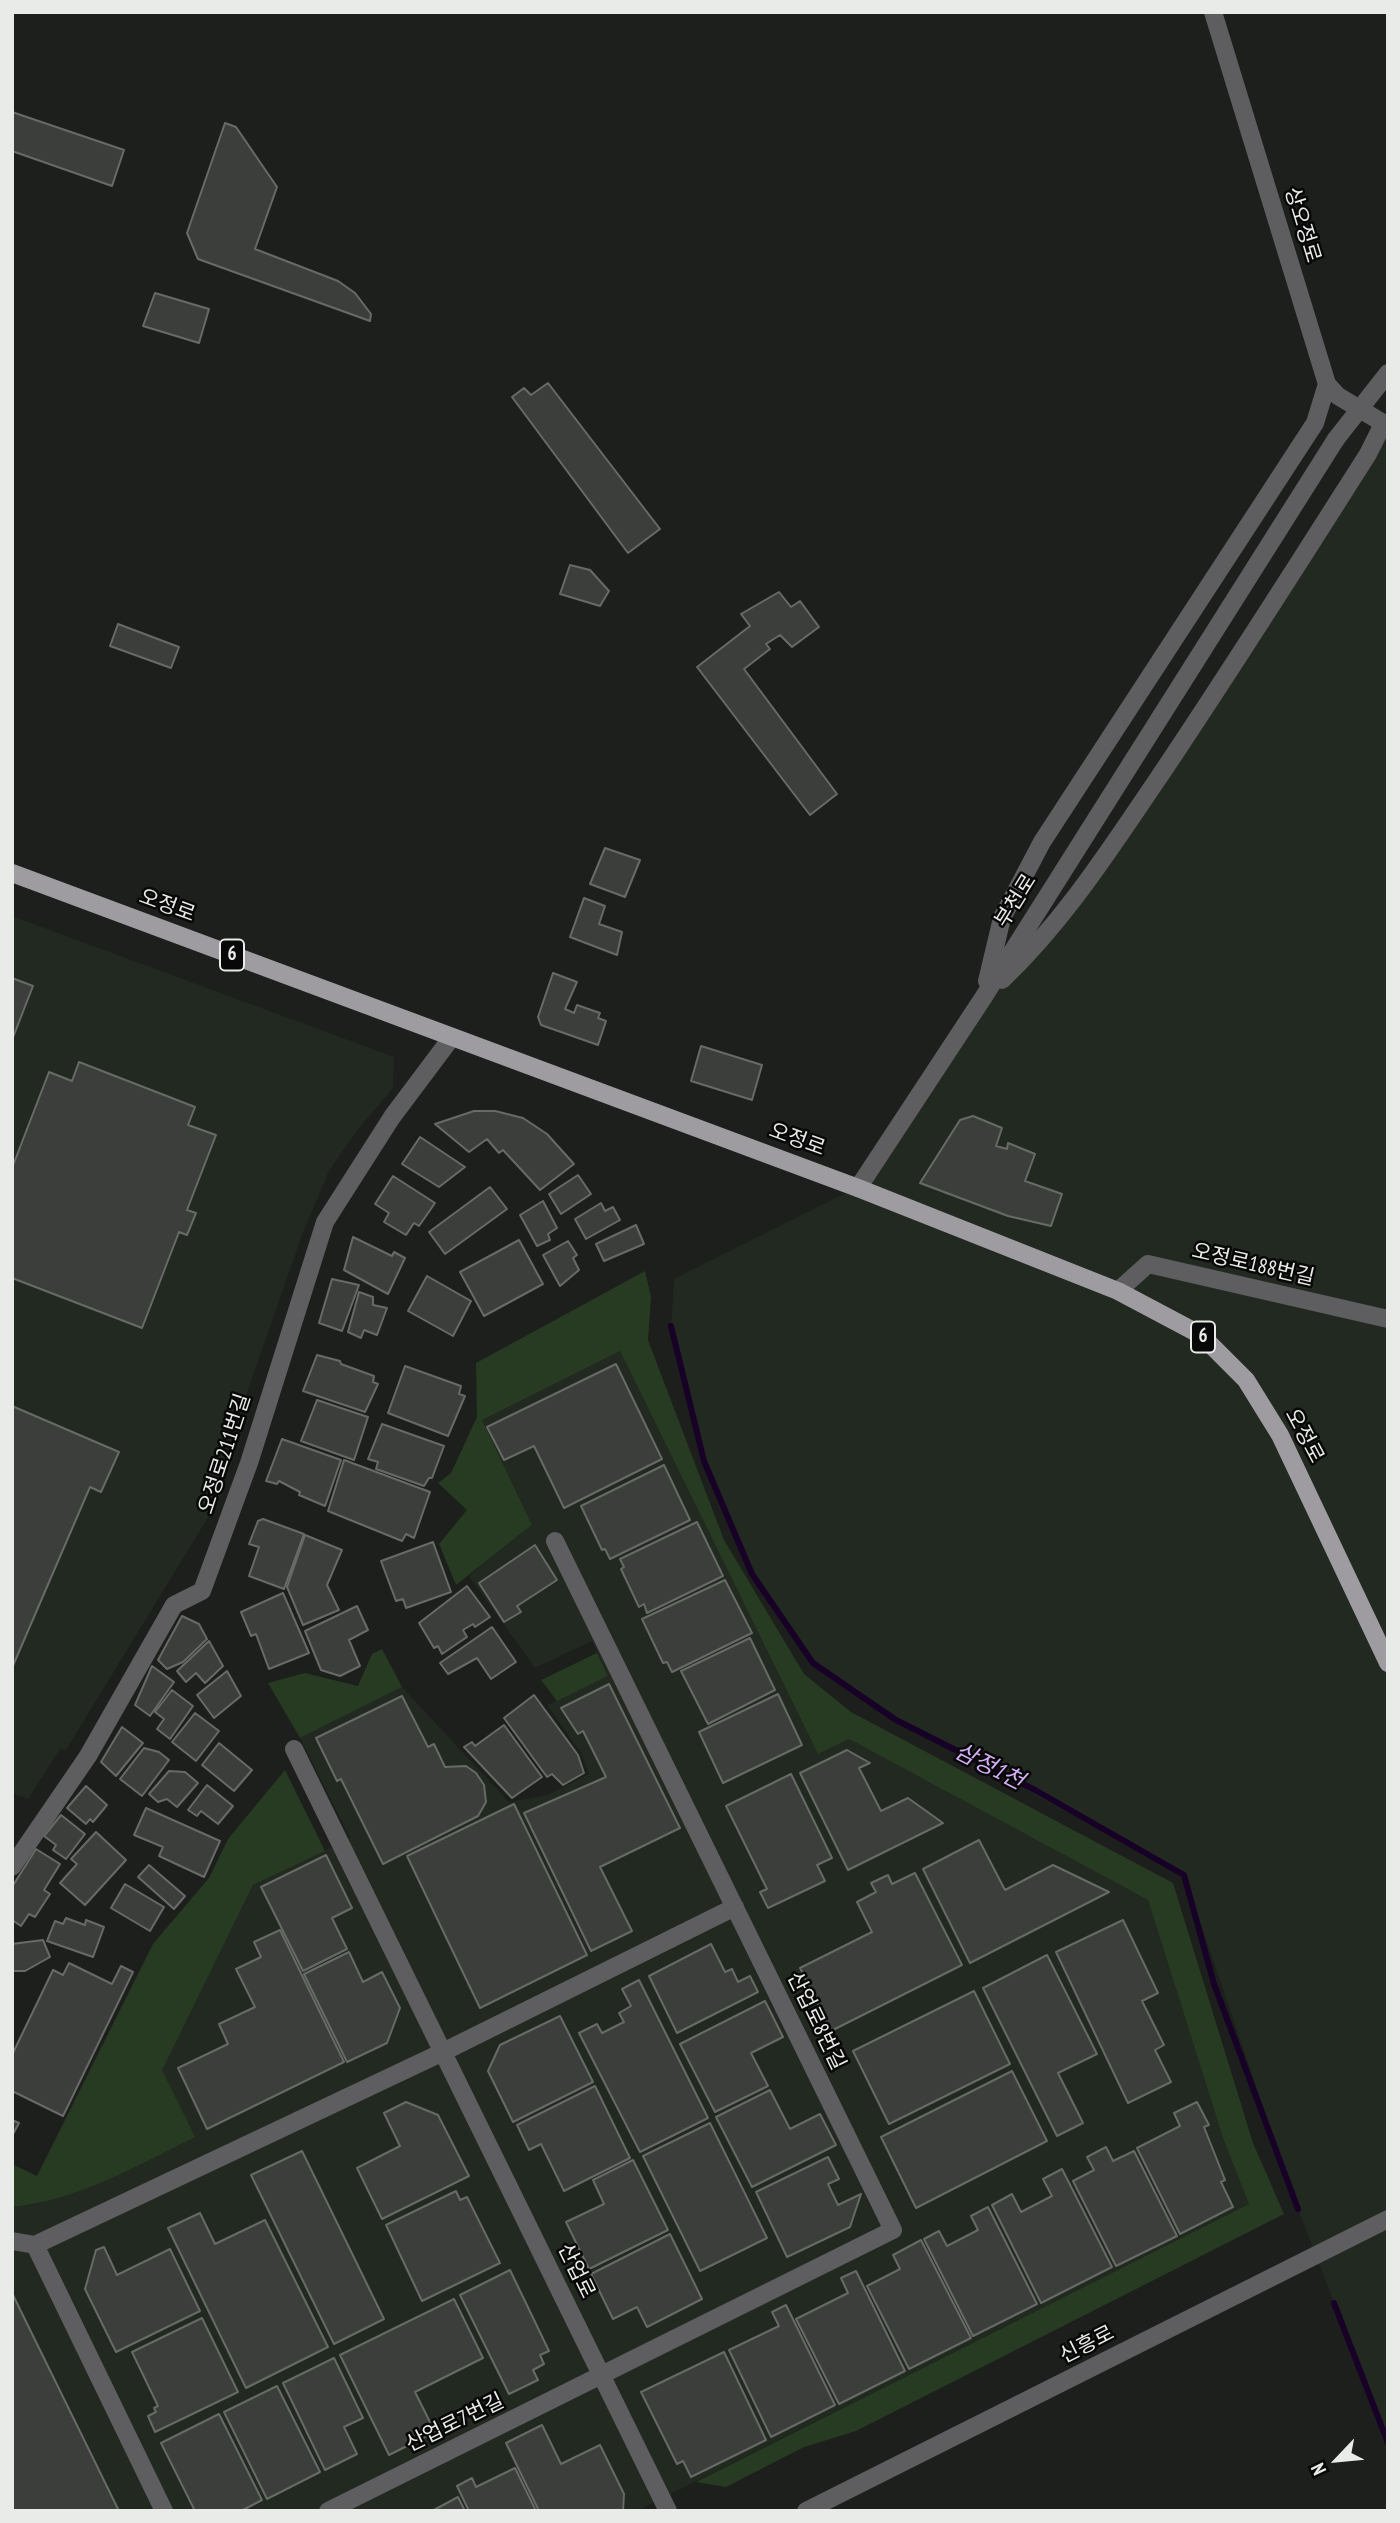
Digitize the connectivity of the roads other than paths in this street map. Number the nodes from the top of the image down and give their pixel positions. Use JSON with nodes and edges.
{"nodes":[{"id":1,"x":1213,"y":12,"type":"edge"},
{"id":2,"x":1388,"y":373,"type":"edge"},
{"id":3,"x":1327,"y":384,"type":"junction"},
{"id":4,"x":1386,"y":430,"type":"edge"},
{"id":5,"x":12,"y":873,"type":"edge"},
{"id":6,"x":983,"y":998,"type":"junction"},
{"id":7,"x":452,"y":1037,"type":"junction"},
{"id":8,"x":858,"y":1188,"type":"junction"},
{"id":9,"x":1118,"y":1291,"type":"junction"},
{"id":10,"x":1388,"y":1319,"type":"edge"},
{"id":11,"x":555,"y":1541,"type":"dead end"},
{"id":12,"x":1388,"y":1663,"type":"edge"},
{"id":13,"x":294,"y":1749,"type":"dead end"},
{"id":14,"x":12,"y":1867,"type":"edge"},
{"id":15,"x":735,"y":1907,"type":"junction"},
{"id":16,"x":443,"y":2052,"type":"junction"},
{"id":17,"x":1388,"y":2219,"type":"edge"},
{"id":18,"x":12,"y":2241,"type":"edge"},
{"id":19,"x":35,"y":2245,"type":"junction"},
{"id":20,"x":603,"y":2376,"type":"junction"},
{"id":21,"x":164,"y":2511,"type":"edge"},
{"id":22,"x":328,"y":2511,"type":"edge"},
{"id":23,"x":668,"y":2511,"type":"edge"},
{"id":24,"x":806,"y":2511,"type":"edge"}],
"edges":[{"from":1,"to":3,"type":"street","name":"상오정로"},
{"from":2,"to":6,"type":"street","name":"부천로","bridge":true},
{"from":3,"to":4,"type":"street"},
{"from":3,"to":6,"type":"street"},
{"from":4,"to":6,"type":"street"},
{"from":5,"to":7,"type":"main road","name":"오정로","number":"6"},
{"from":6,"to":8,"type":"street","name":"부천로"},
{"from":7,"to":8,"type":"main road","name":"오정로","number":"6"},
{"from":7,"to":14,"type":"street","name":"오정로211번길"},
{"from":8,"to":9,"type":"main road","name":"오정로","number":"6"},
{"from":9,"to":10,"type":"street","name":"오정로188번길"},
{"from":9,"to":12,"type":"main road","name":"오정로","number":"6"},
{"from":11,"to":15,"type":"street","name":"산업로8번길"},
{"from":13,"to":16,"type":"street","name":"산업로"},
{"from":15,"to":16,"type":"street"},
{"from":15,"to":20,"type":"street","name":"산업로8번길"},
{"from":16,"to":19,"type":"street"},
{"from":16,"to":20,"type":"street","name":"산업로"},
{"from":17,"to":24,"type":"street","name":"신흥로"},
{"from":18,"to":19,"type":"street"},
{"from":19,"to":21,"type":"street"},
{"from":20,"to":22,"type":"street","name":"산업로7번길"},
{"from":20,"to":23,"type":"street","name":"산업로"}]}
